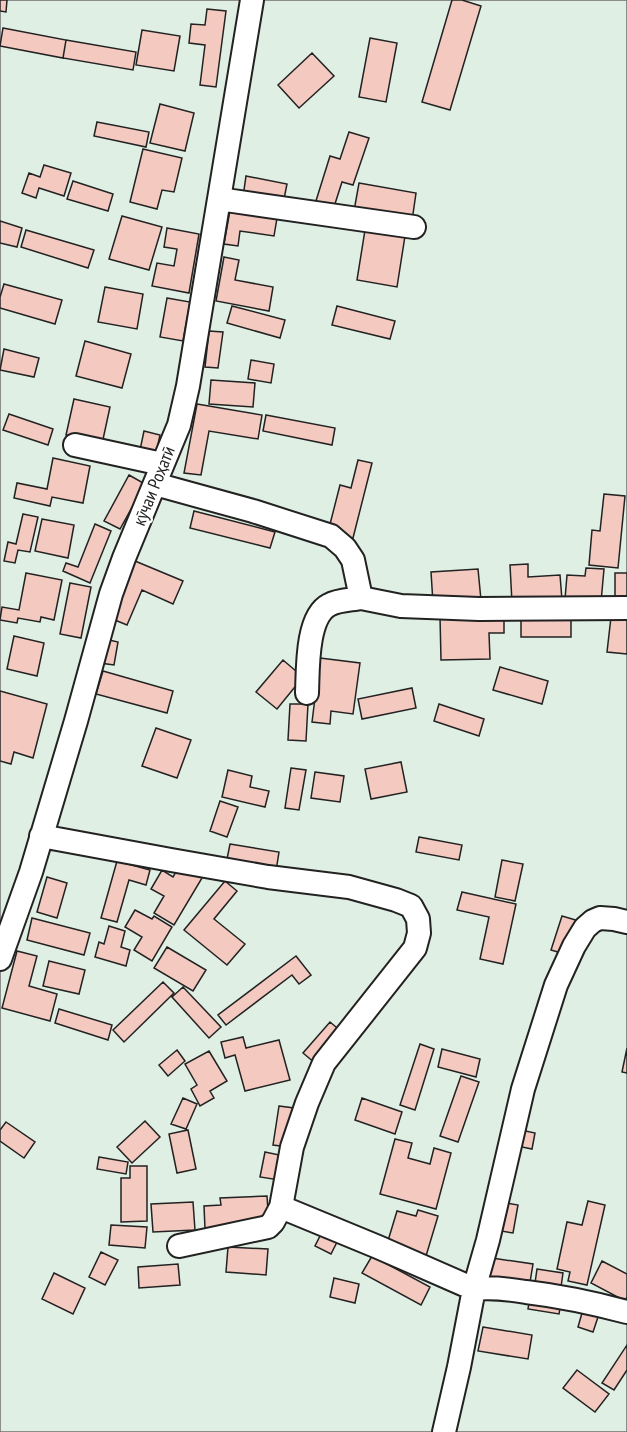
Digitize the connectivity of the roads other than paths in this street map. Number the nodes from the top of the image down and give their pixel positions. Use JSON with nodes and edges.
{"nodes":[{"id":1,"x":252,"y":0,"type":"edge"},
{"id":2,"x":219,"y":199,"type":"junction"},
{"id":3,"x":414,"y":227,"type":"dead end"},
{"id":4,"x":75,"y":446,"type":"dead end"},
{"id":5,"x":158,"y":474,"type":"junction"},
{"id":6,"x":361,"y":598,"type":"junction"},
{"id":7,"x":627,"y":608,"type":"edge"},
{"id":8,"x":307,"y":693,"type":"dead end"},
{"id":9,"x":42,"y":836,"type":"junction"},
{"id":10,"x":627,"y":922,"type":"edge"},
{"id":11,"x":0,"y":959,"type":"edge"},
{"id":12,"x":281,"y":1207,"type":"junction"},
{"id":13,"x":179,"y":1246,"type":"dead end"},
{"id":14,"x":474,"y":1289,"type":"junction"},
{"id":15,"x":627,"y":1312,"type":"edge"},
{"id":16,"x":444,"y":1432,"type":"edge"}],
"edges":[{"from":1,"to":2,"type":"street","name":"кӯчаи Роҳатӣ"},
{"from":2,"to":3,"type":"street"},
{"from":2,"to":5,"type":"street","name":"кӯчаи Роҳатӣ"},
{"from":4,"to":5,"type":"street"},
{"from":5,"to":6,"type":"street"},
{"from":5,"to":9,"type":"street","name":"кӯчаи Роҳатӣ"},
{"from":6,"to":7,"type":"street"},
{"from":6,"to":8,"type":"street"},
{"from":9,"to":11,"type":"street","name":"кӯчаи Роҳатӣ"},
{"from":9,"to":12,"type":"street"},
{"from":10,"to":14,"type":"street"},
{"from":12,"to":13,"type":"street"},
{"from":12,"to":14,"type":"street"},
{"from":14,"to":15,"type":"street"},
{"from":14,"to":16,"type":"street"}]}
